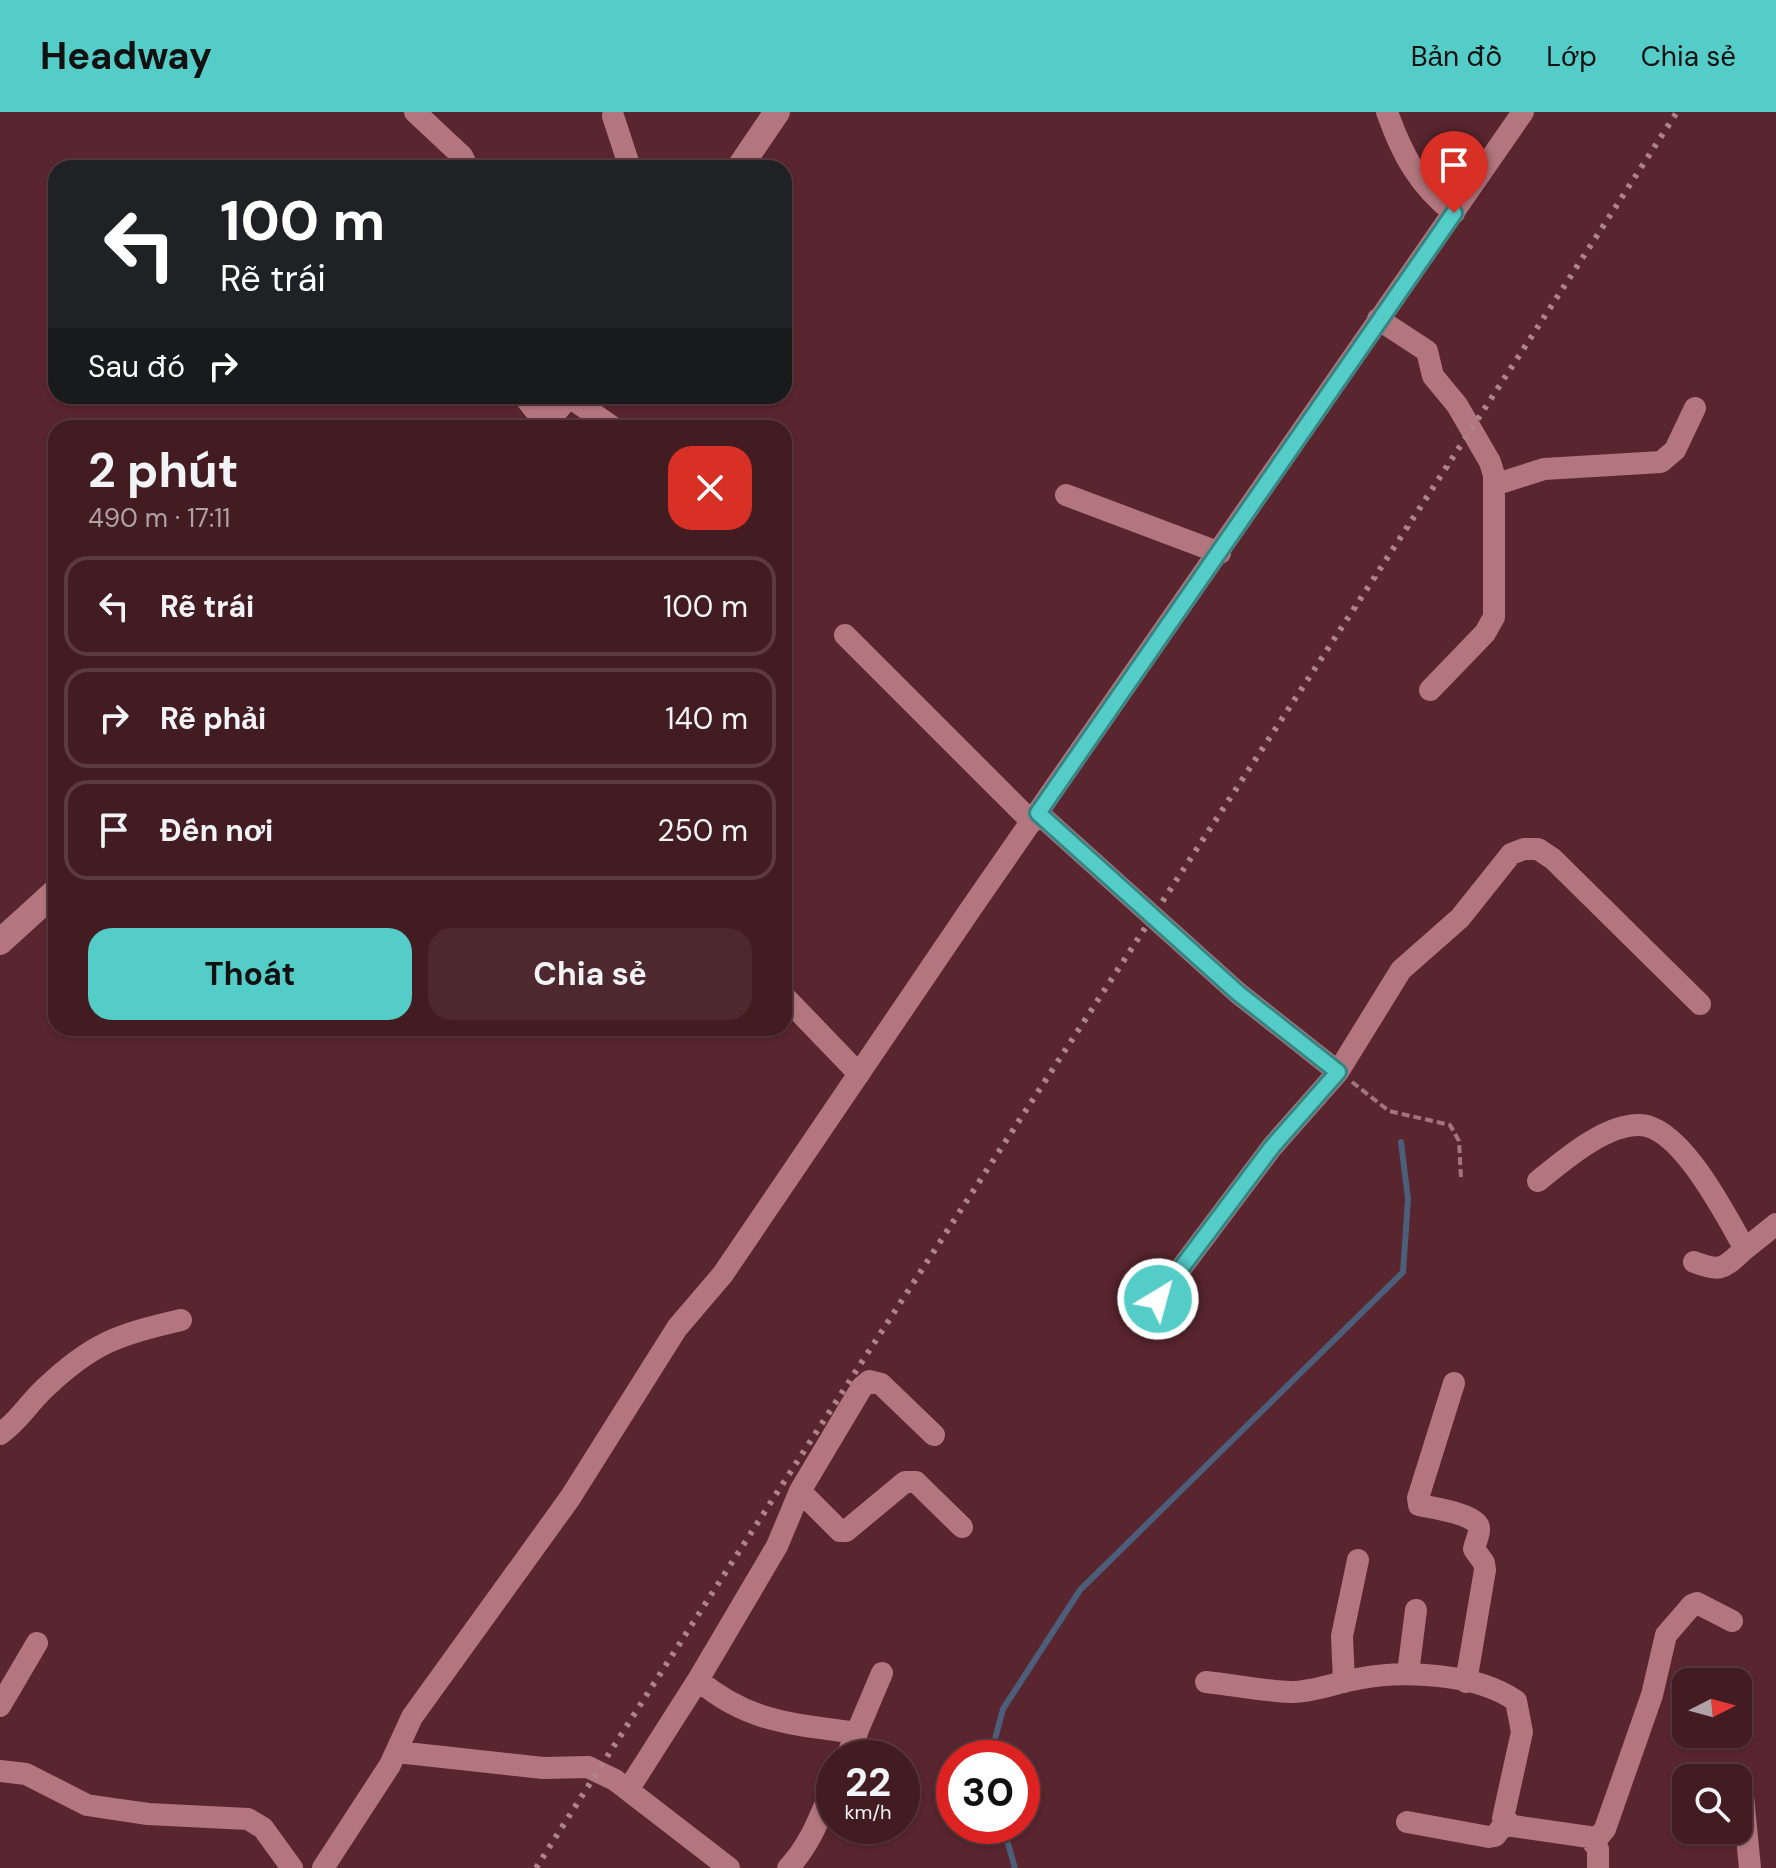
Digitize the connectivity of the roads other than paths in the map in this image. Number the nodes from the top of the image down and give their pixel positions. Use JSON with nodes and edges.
{"nodes":[{"id":1,"x":415,"y":112,"type":"edge"},
{"id":2,"x":1387,"y":112,"type":"edge"},
{"id":3,"x":1523,"y":112,"type":"edge"},
{"id":4,"x":772,"y":115,"type":"edge"},
{"id":5,"x":613,"y":116,"type":"dead end"},
{"id":6,"x":464,"y":160,"type":"edge"},
{"id":7,"x":627,"y":160,"type":"edge"},
{"id":8,"x":744,"y":160,"type":"edge"},
{"id":9,"x":1454,"y":213,"type":"junction"},
{"id":10,"x":1378,"y":319,"type":"junction"},
{"id":11,"x":530,"y":404,"type":"edge"},
{"id":12,"x":560,"y":404,"type":"edge"},
{"id":13,"x":579,"y":404,"type":"edge"},
{"id":14,"x":1695,"y":408,"type":"dead end"},
{"id":15,"x":543,"y":420,"type":"edge"},
{"id":16,"x":547,"y":420,"type":"edge"},
{"id":17,"x":602,"y":420,"type":"edge"},
{"id":18,"x":1494,"y":485,"type":"junction"},
{"id":19,"x":1066,"y":495,"type":"dead end"},
{"id":20,"x":1220,"y":553,"type":"junction"},
{"id":21,"x":845,"y":635,"type":"dead end"},
{"id":22,"x":1430,"y":690,"type":"dead end"},
{"id":23,"x":1035,"y":818,"type":"junction"},
{"id":24,"x":48,"y":898,"type":"edge"},
{"id":25,"x":0,"y":942,"type":"edge"},
{"id":26,"x":792,"y":1004,"type":"edge"},
{"id":27,"x":1700,"y":1004,"type":"dead end"},
{"id":28,"x":1338,"y":1072,"type":"junction"},
{"id":29,"x":859,"y":1074,"type":"junction"},
{"id":30,"x":1538,"y":1181,"type":"dead end"},
{"id":31,"x":1776,"y":1224,"type":"edge"},
{"id":32,"x":1745,"y":1249,"type":"junction"},
{"id":33,"x":1694,"y":1262,"type":"dead end"},
{"id":34,"x":1158,"y":1299,"type":"dead end"},
{"id":35,"x":181,"y":1320,"type":"dead end"},
{"id":36,"x":1454,"y":1383,"type":"dead end"},
{"id":37,"x":0,"y":1434,"type":"edge"},
{"id":38,"x":934,"y":1435,"type":"dead end"},
{"id":39,"x":800,"y":1491,"type":"junction"},
{"id":40,"x":962,"y":1527,"type":"dead end"},
{"id":41,"x":1358,"y":1560,"type":"dead end"},
{"id":42,"x":1416,"y":1610,"type":"dead end"},
{"id":43,"x":1732,"y":1621,"type":"dead end"},
{"id":44,"x":37,"y":1643,"type":"dead end"},
{"id":45,"x":882,"y":1673,"type":"dead end"},
{"id":46,"x":1408,"y":1673,"type":"junction"},
{"id":47,"x":698,"y":1680,"type":"junction"},
{"id":48,"x":1206,"y":1682,"type":"dead end"},
{"id":49,"x":1344,"y":1682,"type":"junction"},
{"id":50,"x":1466,"y":1682,"type":"junction"},
{"id":51,"x":0,"y":1706,"type":"edge"},
{"id":52,"x":857,"y":1733,"type":"junction"},
{"id":53,"x":854,"y":1740,"type":"edge"},
{"id":54,"x":397,"y":1752,"type":"junction"},
{"id":55,"x":0,"y":1771,"type":"edge"},
{"id":56,"x":628,"y":1790,"type":"junction"},
{"id":57,"x":1407,"y":1822,"type":"dead end"},
{"id":58,"x":1506,"y":1822,"type":"junction"},
{"id":59,"x":816,"y":1827,"type":"edge"},
{"id":60,"x":1595,"y":1841,"type":"junction"},
{"id":61,"x":1748,"y":1844,"type":"edge"},
{"id":62,"x":292,"y":1868,"type":"edge"},
{"id":63,"x":323,"y":1868,"type":"edge"},
{"id":64,"x":729,"y":1868,"type":"edge"},
{"id":65,"x":788,"y":1868,"type":"edge"},
{"id":66,"x":1598,"y":1868,"type":"edge"},
{"id":67,"x":1750,"y":1868,"type":"edge"}],
"edges":[{"from":1,"to":6,"type":"street"},
{"from":2,"to":9,"type":"street"},
{"from":3,"to":9,"type":"street"},
{"from":4,"to":8,"type":"street"},
{"from":5,"to":7,"type":"street"},
{"from":9,"to":10,"type":"street"},
{"from":10,"to":18,"type":"street"},
{"from":10,"to":20,"type":"street"},
{"from":11,"to":15,"type":"street"},
{"from":12,"to":16,"type":"street"},
{"from":13,"to":17,"type":"street"},
{"from":14,"to":18,"type":"street"},
{"from":18,"to":22,"type":"street"},
{"from":19,"to":20,"type":"street"},
{"from":20,"to":23,"type":"street"},
{"from":21,"to":23,"type":"street"},
{"from":23,"to":28,"type":"street"},
{"from":23,"to":29,"type":"street"},
{"from":24,"to":25,"type":"street"},
{"from":26,"to":29,"type":"street"},
{"from":27,"to":28,"type":"street"},
{"from":28,"to":34,"type":"street"},
{"from":29,"to":54,"type":"street"},
{"from":30,"to":32,"type":"street"},
{"from":31,"to":32,"type":"street"},
{"from":32,"to":33,"type":"street"},
{"from":35,"to":37,"type":"street"},
{"from":36,"to":50,"type":"street"},
{"from":38,"to":39,"type":"street"},
{"from":39,"to":40,"type":"street"},
{"from":39,"to":47,"type":"street"},
{"from":41,"to":49,"type":"street"},
{"from":42,"to":46,"type":"street"},
{"from":43,"to":60,"type":"street"},
{"from":44,"to":51,"type":"street"},
{"from":45,"to":52,"type":"street"},
{"from":46,"to":49,"type":"street"},
{"from":46,"to":50,"type":"street"},
{"from":47,"to":52,"type":"street"},
{"from":47,"to":56,"type":"street"},
{"from":48,"to":49,"type":"street"},
{"from":50,"to":58,"type":"street"},
{"from":52,"to":53,"type":"street"},
{"from":54,"to":56,"type":"street"},
{"from":54,"to":63,"type":"street"},
{"from":55,"to":62,"type":"street"},
{"from":56,"to":64,"type":"street"},
{"from":57,"to":58,"type":"street"},
{"from":58,"to":60,"type":"street"},
{"from":59,"to":65,"type":"street"},
{"from":60,"to":66,"type":"street"},
{"from":61,"to":67,"type":"street"}]}
